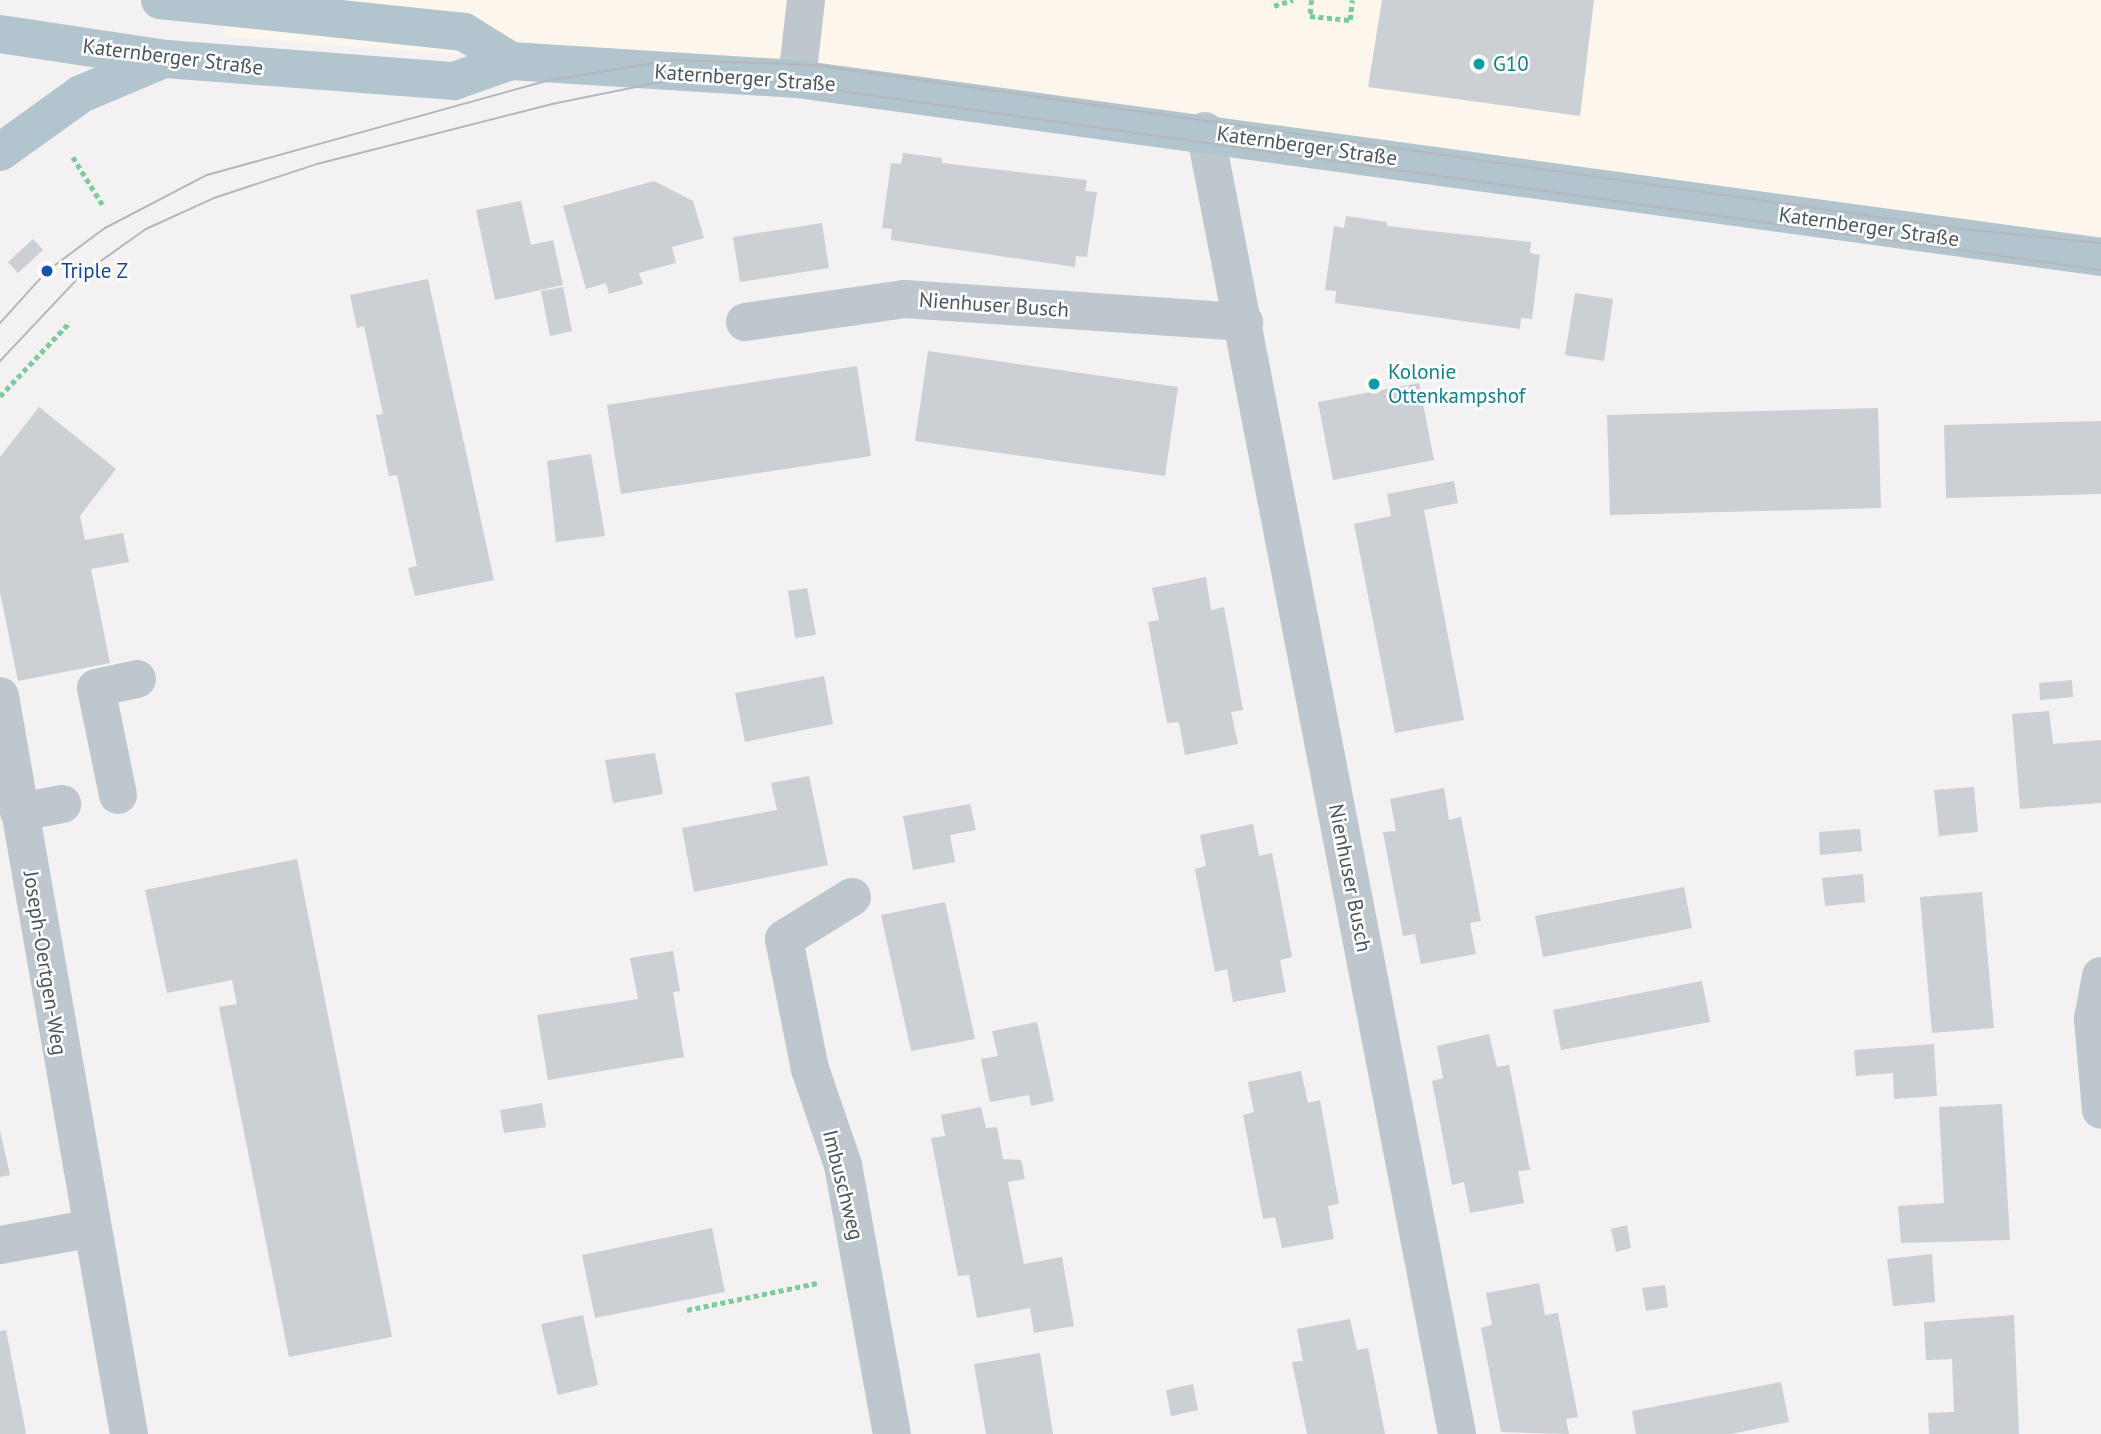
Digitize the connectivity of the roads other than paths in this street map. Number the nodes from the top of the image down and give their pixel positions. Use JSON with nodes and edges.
{"nodes":[{"id":1,"x":160,"y":0,"type":"edge"},
{"id":2,"x":271,"y":0,"type":"edge"},
{"id":3,"x":806,"y":0,"type":"edge"},
{"id":4,"x":311,"y":16,"type":"junction"},
{"id":5,"x":0,"y":34,"type":"edge"},
{"id":6,"x":166,"y":59,"type":"junction"},
{"id":7,"x":511,"y":61,"type":"junction"},
{"id":8,"x":797,"y":79,"type":"junction"},
{"id":9,"x":1205,"y":131,"type":"junction"},
{"id":10,"x":0,"y":152,"type":"edge"},
{"id":11,"x":2101,"y":257,"type":"edge"},
{"id":12,"x":745,"y":322,"type":"dead end"},
{"id":13,"x":1244,"y":323,"type":"junction"},
{"id":14,"x":137,"y":679,"type":"dead end"},
{"id":15,"x":0,"y":696,"type":"edge"},
{"id":16,"x":118,"y":795,"type":"dead end"},
{"id":17,"x":62,"y":804,"type":"dead end"},
{"id":18,"x":19,"y":812,"type":"junction"},
{"id":19,"x":852,"y":897,"type":"dead end"},
{"id":20,"x":2101,"y":976,"type":"edge"},
{"id":21,"x":2101,"y":1110,"type":"edge"},
{"id":22,"x":89,"y":1229,"type":"junction"},
{"id":23,"x":0,"y":1245,"type":"edge"},
{"id":24,"x":129,"y":1434,"type":"edge"},
{"id":25,"x":892,"y":1434,"type":"edge"},
{"id":26,"x":1457,"y":1434,"type":"edge"}],
"edges":[{"from":1,"to":4,"type":"main road","name":"Katernberger Straße"},
{"from":2,"to":4,"type":"main road"},
{"from":3,"to":8,"type":"street"},
{"from":4,"to":7,"type":"main road","name":"Katernberger Straße"},
{"from":5,"to":6,"type":"main road","name":"Katernberger Straße"},
{"from":6,"to":7,"type":"main road","name":"Katernberger Straße"},
{"from":6,"to":10,"type":"main road"},
{"from":7,"to":8,"type":"main road","name":"Katernberger Straße"},
{"from":8,"to":9,"type":"main road","name":"Katernberger Straße"},
{"from":9,"to":11,"type":"main road","name":"Katernberger Straße"},
{"from":9,"to":13,"type":"street","name":"Nienhuser Busch"},
{"from":12,"to":13,"type":"street","name":"Nienhuser Busch"},
{"from":13,"to":26,"type":"street","name":"Nienhuser Busch"},
{"from":14,"to":16,"type":"street"},
{"from":15,"to":18,"type":"street","name":"Joseph-Oertgen-Weg"},
{"from":17,"to":18,"type":"street"},
{"from":18,"to":22,"type":"street","name":"Joseph-Oertgen-Weg"},
{"from":19,"to":25,"type":"street","name":"Imbuschweg"},
{"from":20,"to":21,"type":"street"},
{"from":22,"to":23,"type":"street"},
{"from":22,"to":24,"type":"street","name":"Joseph-Oertgen-Weg"}]}
